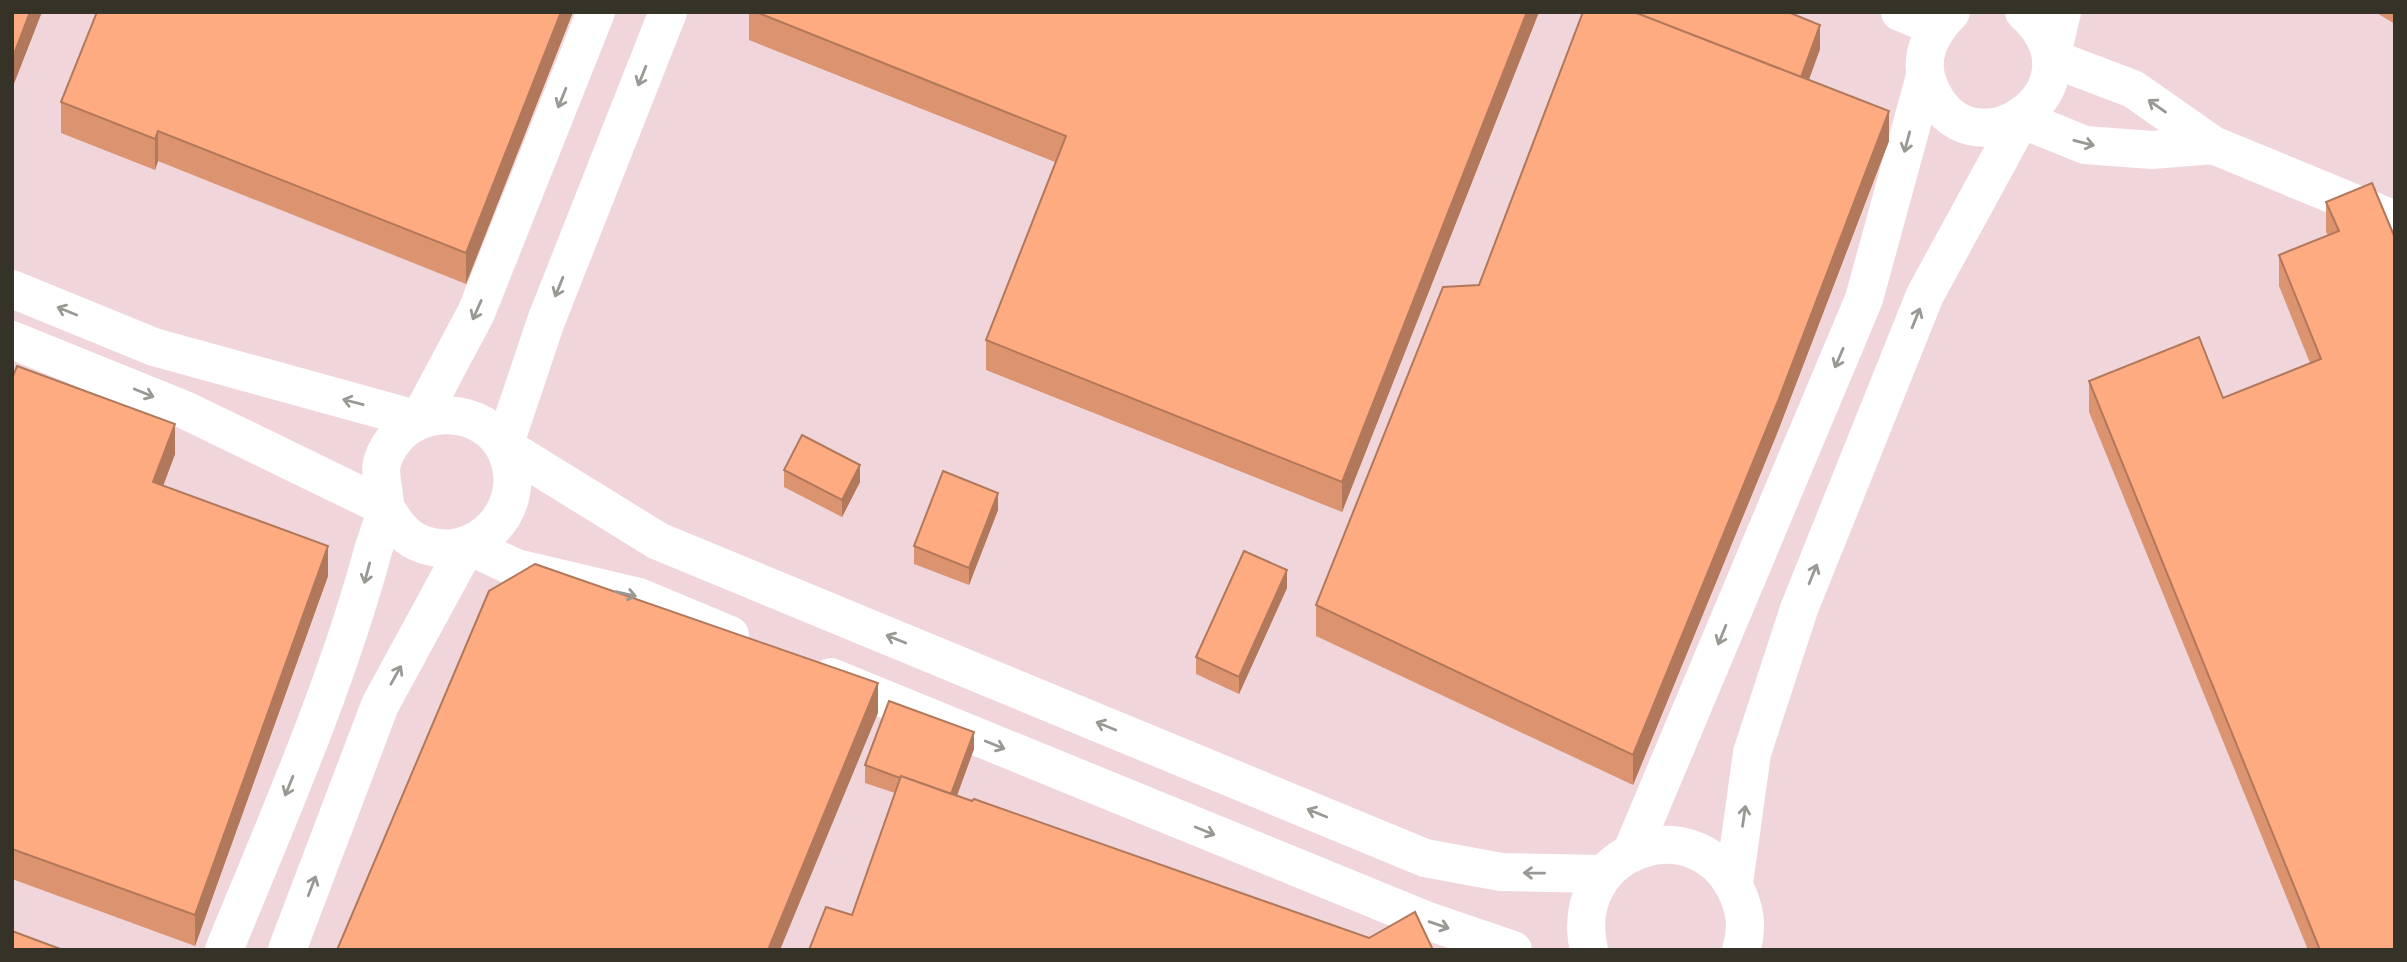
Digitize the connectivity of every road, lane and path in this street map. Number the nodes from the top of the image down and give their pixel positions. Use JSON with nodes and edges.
{"nodes":[{"id":1,"x":596,"y":12,"type":"edge"},
{"id":2,"x":668,"y":12,"type":"edge"},
{"id":3,"x":1900,"y":12,"type":"edge"},
{"id":4,"x":2024,"y":12,"type":"edge"},
{"id":5,"x":2062,"y":12,"type":"edge"},
{"id":6,"x":1944,"y":20,"type":"edge"},
{"id":7,"x":2051,"y":58,"type":"junction"},
{"id":8,"x":1925,"y":76,"type":"junction"},
{"id":9,"x":2021,"y":119,"type":"junction"},
{"id":10,"x":2213,"y":145,"type":"junction"},
{"id":11,"x":2395,"y":220,"type":"edge"},
{"id":12,"x":12,"y":289,"type":"edge"},
{"id":13,"x":111,"y":329,"type":"junction"},
{"id":14,"x":12,"y":340,"type":"edge"},
{"id":15,"x":91,"y":372,"type":"junction"},
{"id":16,"x":419,"y":420,"type":"junction"},
{"id":17,"x":504,"y":446,"type":"junction"},
{"id":18,"x":385,"y":507,"type":"junction"},
{"id":19,"x":467,"y":545,"type":"junction"},
{"id":20,"x":1742,"y":585,"type":"junction"},
{"id":21,"x":1799,"y":609,"type":"junction"},
{"id":22,"x":764,"y":649,"type":"edge"},
{"id":23,"x":802,"y":665,"type":"edge"},
{"id":24,"x":1632,"y":851,"type":"junction"},
{"id":25,"x":1602,"y":874,"type":"junction"},
{"id":26,"x":1739,"y":896,"type":"junction"},
{"id":27,"x":224,"y":950,"type":"edge"},
{"id":28,"x":288,"y":950,"type":"edge"},
{"id":29,"x":1513,"y":950,"type":"edge"},
{"id":30,"x":1589,"y":950,"type":"edge"},
{"id":31,"x":1741,"y":950,"type":"edge"},
{"id":32,"x":1759,"y":950,"type":"edge"}],
"edges":[{"from":1,"to":16,"type":"street","one_way":true},
{"from":2,"to":17,"type":"street","one_way":true},
{"from":3,"to":6,"type":"street"},
{"from":4,"to":7,"type":"street"},
{"from":5,"to":7,"type":"street"},
{"from":6,"to":8,"type":"street"},
{"from":7,"to":9,"type":"street"},
{"from":10,"to":7,"type":"street","one_way":true},
{"from":8,"to":9,"type":"street"},
{"from":8,"to":20,"type":"street","one_way":true},
{"from":9,"to":10,"type":"street","one_way":true},
{"from":21,"to":9,"type":"street","one_way":true},
{"from":10,"to":11,"type":"street"},
{"from":13,"to":12,"type":"street","one_way":true},
{"from":13,"to":15,"type":"street"},
{"from":16,"to":13,"type":"street","one_way":true},
{"from":14,"to":15,"type":"street"},
{"from":15,"to":18,"type":"street","one_way":true},
{"from":16,"to":17,"type":"street"},
{"from":16,"to":18,"type":"street"},
{"from":17,"to":19,"type":"street"},
{"from":25,"to":17,"type":"street","one_way":true},
{"from":18,"to":19,"type":"street"},
{"from":18,"to":27,"type":"street","one_way":true},
{"from":19,"to":22,"type":"street","one_way":true},
{"from":28,"to":19,"type":"street","one_way":true},
{"from":20,"to":21,"type":"street"},
{"from":20,"to":24,"type":"street","one_way":true},
{"from":26,"to":21,"type":"street","one_way":true},
{"from":23,"to":29,"type":"street","one_way":true},
{"from":24,"to":25,"type":"street"},
{"from":24,"to":26,"type":"street"},
{"from":25,"to":30,"type":"street"},
{"from":26,"to":31,"type":"street"},
{"from":26,"to":32,"type":"street"}]}
